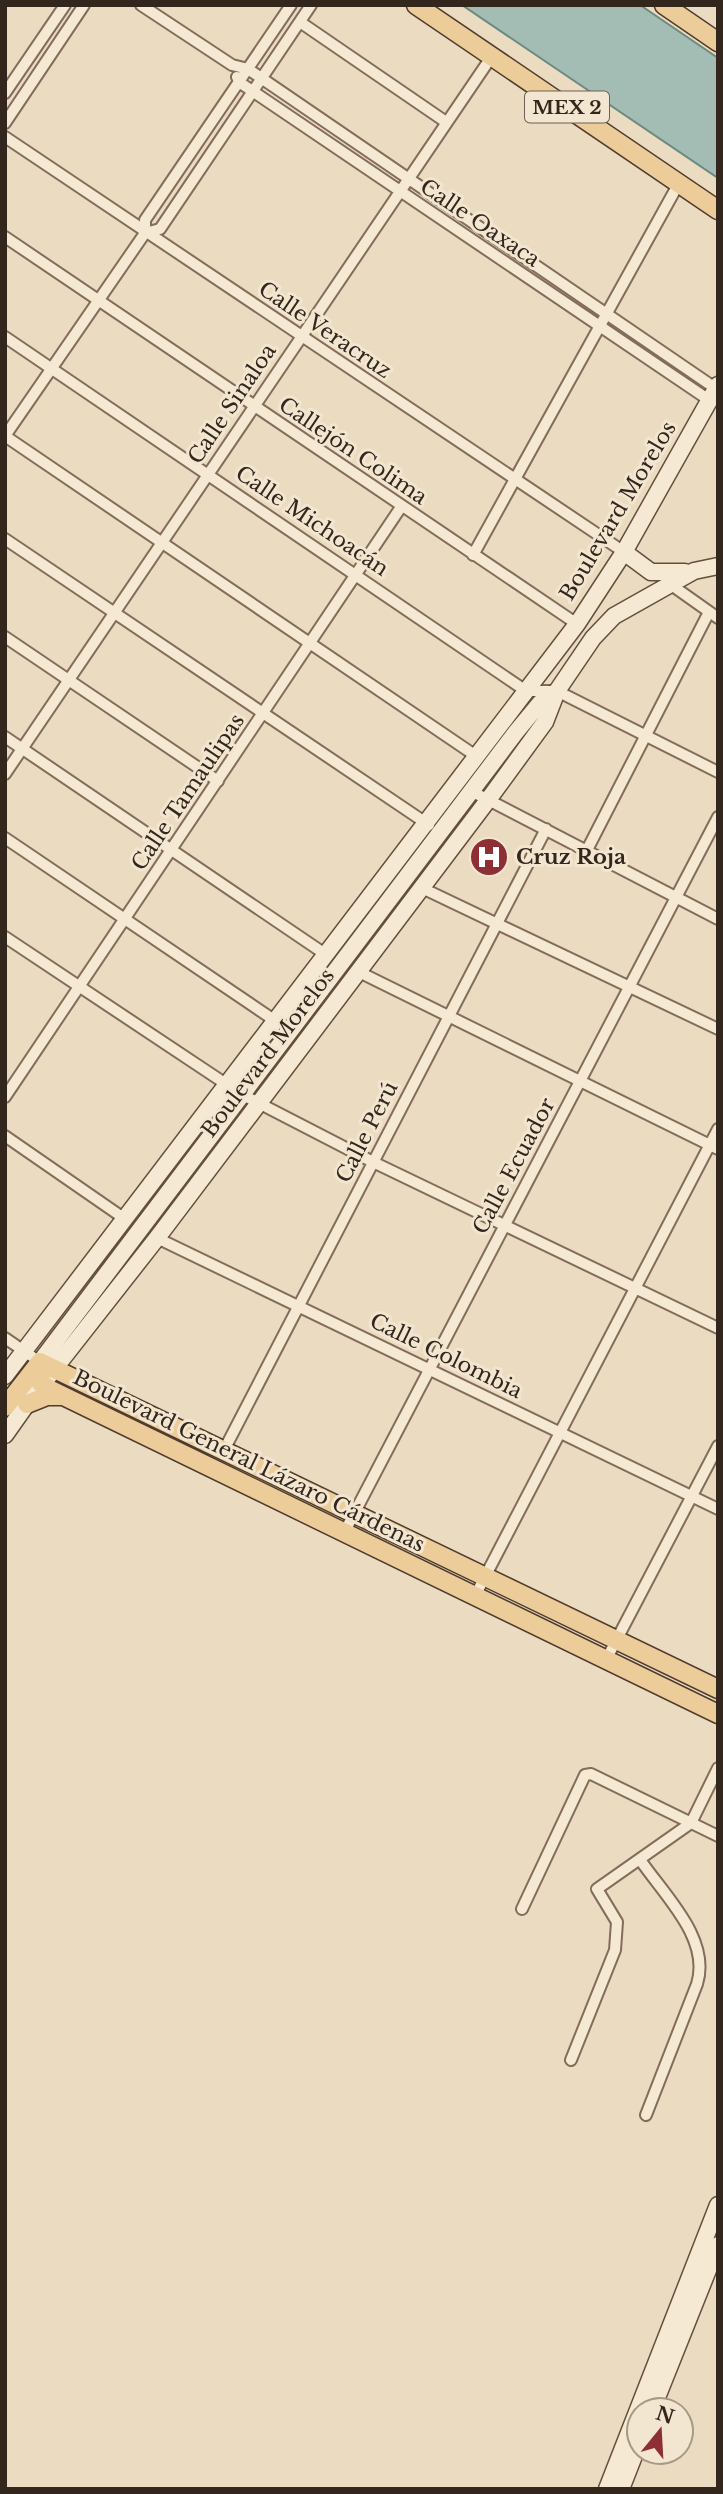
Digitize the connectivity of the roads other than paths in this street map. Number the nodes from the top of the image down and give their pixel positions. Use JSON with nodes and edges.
{"nodes":[{"id":1,"x":65,"y":5,"type":"edge"},
{"id":2,"x":84,"y":5,"type":"edge"},
{"id":3,"x":141,"y":5,"type":"edge"},
{"id":4,"x":291,"y":5,"type":"edge"},
{"id":5,"x":311,"y":5,"type":"edge"},
{"id":6,"x":416,"y":5,"type":"edge"},
{"id":7,"x":669,"y":7,"type":"edge"},
{"id":8,"x":300,"y":22,"type":"junction"},
{"id":9,"x":718,"y":42,"type":"edge"},
{"id":10,"x":492,"y":56,"type":"junction"},
{"id":11,"x":232,"y":65,"type":"junction"},
{"id":12,"x":248,"y":69,"type":"junction"},
{"id":13,"x":262,"y":79,"type":"junction"},
{"id":14,"x":239,"y":82,"type":"junction"},
{"id":15,"x":254,"y":92,"type":"junction"},
{"id":16,"x":5,"y":93,"type":"edge"},
{"id":17,"x":446,"y":122,"type":"junction"},
{"id":18,"x":5,"y":123,"type":"edge"},
{"id":19,"x":5,"y":137,"type":"edge"},
{"id":20,"x":408,"y":178,"type":"junction"},
{"id":21,"x":679,"y":183,"type":"junction"},
{"id":22,"x":399,"y":191,"type":"junction"},
{"id":23,"x":718,"y":210,"type":"edge"},
{"id":24,"x":145,"y":233,"type":"junction"},
{"id":25,"x":5,"y":237,"type":"edge"},
{"id":26,"x":98,"y":299,"type":"junction"},
{"id":27,"x":607,"y":313,"type":"junction"},
{"id":28,"x":600,"y":327,"type":"junction"},
{"id":29,"x":5,"y":337,"type":"edge"},
{"id":30,"x":300,"y":337,"type":"junction"},
{"id":31,"x":51,"y":368,"type":"junction"},
{"id":32,"x":716,"y":393,"type":"edge"},
{"id":33,"x":254,"y":406,"type":"junction"},
{"id":34,"x":5,"y":436,"type":"edge"},
{"id":35,"x":208,"y":474,"type":"junction"},
{"id":36,"x":514,"y":481,"type":"junction"},
{"id":37,"x":401,"y":507,"type":"junction"},
{"id":38,"x":5,"y":539,"type":"edge"},
{"id":39,"x":161,"y":543,"type":"junction"},
{"id":40,"x":624,"y":552,"type":"junction"},
{"id":41,"x":473,"y":555,"type":"junction"},
{"id":42,"x":718,"y":566,"type":"edge"},
{"id":43,"x":694,"y":571,"type":"junction"},
{"id":44,"x":357,"y":575,"type":"junction"},
{"id":45,"x":670,"y":584,"type":"junction"},
{"id":46,"x":114,"y":613,"type":"junction"},
{"id":47,"x":713,"y":615,"type":"edge"},
{"id":48,"x":577,"y":624,"type":"junction"},
{"id":49,"x":5,"y":637,"type":"edge"},
{"id":50,"x":310,"y":645,"type":"junction"},
{"id":51,"x":552,"y":658,"type":"junction"},
{"id":52,"x":69,"y":680,"type":"junction"},
{"id":53,"x":526,"y":691,"type":"junction"},
{"id":54,"x":547,"y":695,"type":"junction"},
{"id":55,"x":263,"y":714,"type":"junction"},
{"id":56,"x":646,"y":735,"type":"junction"},
{"id":57,"x":5,"y":737,"type":"edge"},
{"id":58,"x":22,"y":749,"type":"junction"},
{"id":59,"x":475,"y":756,"type":"junction"},
{"id":60,"x":718,"y":772,"type":"edge"},
{"id":61,"x":5,"y":774,"type":"edge"},
{"id":62,"x":218,"y":781,"type":"junction"},
{"id":63,"x":473,"y":792,"type":"junction"},
{"id":64,"x":488,"y":800,"type":"junction"},
{"id":65,"x":718,"y":817,"type":"edge"},
{"id":66,"x":425,"y":823,"type":"junction"},
{"id":67,"x":546,"y":829,"type":"junction"},
{"id":68,"x":441,"y":833,"type":"junction"},
{"id":69,"x":5,"y":838,"type":"edge"},
{"id":70,"x":172,"y":850,"type":"junction"},
{"id":71,"x":587,"y":850,"type":"junction"},
{"id":72,"x":422,"y":888,"type":"junction"},
{"id":73,"x":675,"y":899,"type":"junction"},
{"id":74,"x":718,"y":919,"type":"edge"},
{"id":75,"x":125,"y":920,"type":"junction"},
{"id":76,"x":497,"y":923,"type":"junction"},
{"id":77,"x":5,"y":937,"type":"edge"},
{"id":78,"x":325,"y":954,"type":"junction"},
{"id":79,"x":357,"y":971,"type":"junction"},
{"id":80,"x":80,"y":987,"type":"junction"},
{"id":81,"x":629,"y":987,"type":"junction"},
{"id":82,"x":449,"y":1016,"type":"junction"},
{"id":83,"x":274,"y":1020,"type":"junction"},
{"id":84,"x":718,"y":1029,"type":"edge"},
{"id":85,"x":580,"y":1081,"type":"junction"},
{"id":86,"x":225,"y":1085,"type":"junction"},
{"id":87,"x":241,"y":1094,"type":"junction"},
{"id":88,"x":5,"y":1097,"type":"edge"},
{"id":89,"x":259,"y":1104,"type":"junction"},
{"id":90,"x":718,"y":1129,"type":"edge"},
{"id":91,"x":5,"y":1136,"type":"edge"},
{"id":92,"x":714,"y":1147,"type":"edge"},
{"id":93,"x":373,"y":1162,"type":"junction"},
{"id":94,"x":125,"y":1219,"type":"junction"},
{"id":95,"x":505,"y":1225,"type":"junction"},
{"id":96,"x":157,"y":1238,"type":"junction"},
{"id":97,"x":636,"y":1289,"type":"junction"},
{"id":98,"x":299,"y":1306,"type":"junction"},
{"id":99,"x":718,"y":1328,"type":"edge"},
{"id":100,"x":5,"y":1338,"type":"edge"},
{"id":101,"x":24,"y":1351,"type":"junction"},
{"id":102,"x":429,"y":1369,"type":"junction"},
{"id":103,"x":45,"y":1372,"type":"junction"},
{"id":104,"x":5,"y":1376,"type":"edge"},
{"id":105,"x":63,"y":1396,"type":"junction"},
{"id":106,"x":27,"y":1404,"type":"junction"},
{"id":107,"x":5,"y":1407,"type":"edge"},
{"id":108,"x":561,"y":1433,"type":"junction"},
{"id":109,"x":5,"y":1435,"type":"edge"},
{"id":110,"x":718,"y":1446,"type":"edge"},
{"id":111,"x":172,"y":1449,"type":"junction"},
{"id":112,"x":221,"y":1451,"type":"junction"},
{"id":113,"x":691,"y":1496,"type":"junction"},
{"id":114,"x":718,"y":1509,"type":"edge"},
{"id":115,"x":354,"y":1514,"type":"junction"},
{"id":116,"x":344,"y":1533,"type":"junction"},
{"id":117,"x":485,"y":1578,"type":"junction"},
{"id":118,"x":475,"y":1597,"type":"junction"},
{"id":119,"x":615,"y":1641,"type":"junction"},
{"id":120,"x":606,"y":1660,"type":"junction"},
{"id":121,"x":718,"y":1689,"type":"edge"},
{"id":122,"x":718,"y":1714,"type":"edge"},
{"id":123,"x":718,"y":1768,"type":"edge"},
{"id":124,"x":691,"y":1823,"type":"junction"},
{"id":125,"x":718,"y":1836,"type":"edge"},
{"id":126,"x":641,"y":1861,"type":"junction"},
{"id":127,"x":522,"y":1909,"type":"dead end"},
{"id":128,"x":571,"y":2060,"type":"dead end"},
{"id":129,"x":646,"y":2115,"type":"dead end"},
{"id":130,"x":718,"y":2206,"type":"edge"},
{"id":131,"x":718,"y":2245,"type":"edge"},
{"id":132,"x":658,"y":2396,"type":"edge"},
{"id":133,"x":630,"y":2466,"type":"edge"},
{"id":134,"x":607,"y":2489,"type":"edge"},
{"id":135,"x":621,"y":2489,"type":"edge"}],
"edges":[{"from":1,"to":16,"type":"street"},
{"from":2,"to":18,"type":"street"},
{"from":3,"to":11,"type":"street","name":"Calle Oaxaca"},
{"from":4,"to":12,"type":"street"},
{"from":5,"to":8,"type":"street"},
{"from":6,"to":10,"type":"main road","number":"MEX 2"},
{"from":7,"to":9,"type":"main road"},
{"from":8,"to":13,"type":"street"},
{"from":8,"to":17,"type":"street"},
{"from":10,"to":17,"type":"street","name":"Calle Sinaloa"},
{"from":10,"to":21,"type":"main road","number":"MEX 2"},
{"from":11,"to":12,"type":"street","name":"Calle Oaxaca"},
{"from":11,"to":14,"type":"street"},
{"from":12,"to":13,"type":"street","name":"Calle Oaxaca"},
{"from":12,"to":14,"type":"street"},
{"from":13,"to":15,"type":"street"},
{"from":13,"to":20,"type":"street","name":"Calle Oaxaca"},
{"from":14,"to":15,"type":"street","name":"Calle Oaxaca"},
{"from":14,"to":24,"type":"street"},
{"from":15,"to":22,"type":"street","name":"Calle Oaxaca"},
{"from":15,"to":24,"type":"street"},
{"from":17,"to":20,"type":"street","name":"Calle Sinaloa"},
{"from":19,"to":24,"type":"street","name":"Calle Veracruz"},
{"from":20,"to":22,"type":"street","name":"Calle Sinaloa"},
{"from":20,"to":27,"type":"street","name":"Calle Oaxaca"},
{"from":21,"to":23,"type":"main road","number":"MEX 2"},
{"from":21,"to":27,"type":"street"},
{"from":22,"to":28,"type":"street","name":"Calle Oaxaca"},
{"from":22,"to":30,"type":"street","name":"Calle Sinaloa"},
{"from":24,"to":26,"type":"street"},
{"from":24,"to":30,"type":"street","name":"Calle Veracruz"},
{"from":25,"to":26,"type":"street","name":"Callejón Colima"},
{"from":26,"to":31,"type":"street"},
{"from":26,"to":33,"type":"street","name":"Callejón Colima"},
{"from":27,"to":28,"type":"street"},
{"from":27,"to":32,"type":"street","name":"Calle Oaxaca"},
{"from":28,"to":32,"type":"street","name":"Calle Oaxaca"},
{"from":28,"to":36,"type":"street"},
{"from":29,"to":31,"type":"street","name":"Calle Michoacán"},
{"from":30,"to":33,"type":"street","name":"Calle Sinaloa"},
{"from":30,"to":36,"type":"street","name":"Calle Veracruz"},
{"from":31,"to":34,"type":"street"},
{"from":31,"to":35,"type":"street","name":"Calle Michoacán"},
{"from":32,"to":40,"type":"main road","name":"Boulevard Morelos"},
{"from":33,"to":35,"type":"street","name":"Calle Sinaloa"},
{"from":33,"to":37,"type":"street","name":"Callejón Colima"},
{"from":34,"to":39,"type":"street"},
{"from":35,"to":39,"type":"street","name":"Calle Sinaloa"},
{"from":35,"to":44,"type":"street","name":"Calle Michoacán"},
{"from":36,"to":40,"type":"street","name":"Calle Veracruz"},
{"from":36,"to":41,"type":"street"},
{"from":37,"to":41,"type":"street","name":"Callejón Colima"},
{"from":37,"to":44,"type":"street","name":"Calle Tamaulipas"},
{"from":38,"to":46,"type":"street"},
{"from":39,"to":46,"type":"street","name":"Calle Sinaloa"},
{"from":39,"to":50,"type":"street"},
{"from":40,"to":43,"type":"main road"},
{"from":40,"to":48,"type":"main road","name":"Boulevard Morelos"},
{"from":41,"to":48,"type":"street","name":"Callejón Colima"},
{"from":42,"to":43,"type":"main road","name":"Boulevard Morelos"},
{"from":43,"to":45,"type":"main road","name":"Boulevard Morelos"},
{"from":44,"to":50,"type":"street","name":"Calle Tamaulipas"},
{"from":44,"to":53,"type":"street","name":"Calle Michoacán"},
{"from":45,"to":47,"type":"street"},
{"from":45,"to":54,"type":"main road","name":"Boulevard Morelos"},
{"from":46,"to":52,"type":"street","name":"Calle Sinaloa"},
{"from":46,"to":55,"type":"street"},
{"from":47,"to":56,"type":"street"},
{"from":48,"to":51,"type":"main road","name":"Boulevard Morelos"},
{"from":49,"to":52,"type":"street"},
{"from":50,"to":55,"type":"street","name":"Calle Tamaulipas"},
{"from":50,"to":59,"type":"street"},
{"from":51,"to":53,"type":"main road","name":"Boulevard Morelos"},
{"from":51,"to":54,"type":"main road","name":"Boulevard Morelos"},
{"from":52,"to":58,"type":"street","name":"Calle Sinaloa"},
{"from":52,"to":62,"type":"street"},
{"from":53,"to":54,"type":"street"},
{"from":53,"to":59,"type":"main road","name":"Boulevard Morelos"},
{"from":54,"to":56,"type":"street"},
{"from":54,"to":63,"type":"main road","name":"Boulevard Morelos"},
{"from":54,"to":64,"type":"main road","name":"Boulevard Morelos"},
{"from":55,"to":62,"type":"street","name":"Calle Tamaulipas"},
{"from":55,"to":66,"type":"street"},
{"from":56,"to":60,"type":"street"},
{"from":56,"to":71,"type":"street"},
{"from":57,"to":58,"type":"street"},
{"from":58,"to":61,"type":"street","name":"Calle Sinaloa"},
{"from":58,"to":70,"type":"street"},
{"from":59,"to":66,"type":"main road","name":"Boulevard Morelos"},
{"from":62,"to":70,"type":"street","name":"Calle Tamaulipas"},
{"from":63,"to":64,"type":"street"},
{"from":63,"to":68,"type":"main road","name":"Boulevard Morelos"},
{"from":64,"to":67,"type":"street"},
{"from":64,"to":72,"type":"main road","name":"Boulevard Morelos"},
{"from":65,"to":73,"type":"street","name":"Calle Ecuador"},
{"from":66,"to":68,"type":"street"},
{"from":66,"to":78,"type":"main road","name":"Boulevard Morelos"},
{"from":67,"to":71,"type":"street"},
{"from":67,"to":76,"type":"street","name":"Calle Perú"},
{"from":68,"to":87,"type":"main road","name":"Boulevard Morelos"},
{"from":69,"to":75,"type":"street"},
{"from":70,"to":75,"type":"street","name":"Calle Tamaulipas"},
{"from":70,"to":78,"type":"street"},
{"from":71,"to":73,"type":"street"},
{"from":72,"to":76,"type":"street"},
{"from":72,"to":79,"type":"main road","name":"Boulevard Morelos"},
{"from":73,"to":74,"type":"street"},
{"from":73,"to":81,"type":"street","name":"Calle Ecuador"},
{"from":75,"to":80,"type":"street","name":"Calle Tamaulipas"},
{"from":75,"to":83,"type":"street"},
{"from":76,"to":81,"type":"street"},
{"from":76,"to":82,"type":"street","name":"Calle Perú"},
{"from":77,"to":80,"type":"street"},
{"from":78,"to":83,"type":"main road","name":"Boulevard Morelos"},
{"from":79,"to":82,"type":"street"},
{"from":79,"to":89,"type":"main road","name":"Boulevard Morelos"},
{"from":80,"to":86,"type":"street"},
{"from":80,"to":88,"type":"street","name":"Calle Tamaulipas"},
{"from":81,"to":84,"type":"street"},
{"from":81,"to":85,"type":"street","name":"Calle Ecuador"},
{"from":82,"to":85,"type":"street"},
{"from":82,"to":93,"type":"street","name":"Calle Perú"},
{"from":83,"to":86,"type":"main road","name":"Boulevard Morelos"},
{"from":85,"to":92,"type":"street"},
{"from":85,"to":95,"type":"street","name":"Calle Ecuador"},
{"from":86,"to":87,"type":"street"},
{"from":86,"to":94,"type":"main road","name":"Boulevard Morelos"},
{"from":87,"to":89,"type":"street"},
{"from":87,"to":103,"type":"main road","name":"Boulevard Morelos"},
{"from":89,"to":93,"type":"street"},
{"from":89,"to":96,"type":"main road","name":"Boulevard Morelos"},
{"from":90,"to":92,"type":"street"},
{"from":91,"to":94,"type":"street"},
{"from":92,"to":97,"type":"street"},
{"from":93,"to":95,"type":"street"},
{"from":93,"to":98,"type":"street","name":"Calle Perú"},
{"from":94,"to":101,"type":"main road","name":"Boulevard Morelos"},
{"from":95,"to":97,"type":"street"},
{"from":95,"to":102,"type":"street","name":"Calle Ecuador"},
{"from":96,"to":98,"type":"street","name":"Calle Colombia"},
{"from":96,"to":103,"type":"main road","name":"Boulevard Morelos"},
{"from":97,"to":99,"type":"street"},
{"from":97,"to":108,"type":"street"},
{"from":98,"to":102,"type":"street","name":"Calle Colombia"},
{"from":98,"to":112,"type":"street","name":"Calle Perú"},
{"from":100,"to":101,"type":"street"},
{"from":101,"to":103,"type":"street"},
{"from":101,"to":104,"type":"main road","name":"Boulevard Morelos"},
{"from":102,"to":108,"type":"street","name":"Calle Colombia"},
{"from":102,"to":115,"type":"street","name":"Calle Ecuador"},
{"from":103,"to":105,"type":"main road","name":"Boulevard General Lázaro Cárdenas"},
{"from":103,"to":106,"type":"main road","name":"Boulevard Morelos"},
{"from":103,"to":107,"type":"main road","name":"Boulevard Morelos"},
{"from":103,"to":112,"type":"main road","name":"Boulevard General Lázaro Cárdenas"},
{"from":105,"to":106,"type":"main road"},
{"from":105,"to":111,"type":"main road","name":"Boulevard General Lázaro Cárdenas"},
{"from":106,"to":109,"type":"main road","name":"Boulevard Morelos"},
{"from":108,"to":113,"type":"street","name":"Calle Colombia"},
{"from":108,"to":117,"type":"street"},
{"from":110,"to":113,"type":"street"},
{"from":111,"to":112,"type":"main road"},
{"from":111,"to":116,"type":"main road","name":"Boulevard General Lázaro Cárdenas"},
{"from":112,"to":115,"type":"main road","name":"Boulevard General Lázaro Cárdenas"},
{"from":113,"to":114,"type":"street","name":"Calle Colombia"},
{"from":113,"to":119,"type":"street"},
{"from":115,"to":116,"type":"street","name":"Calle Ecuador"},
{"from":115,"to":117,"type":"main road","name":"Boulevard General Lázaro Cárdenas"},
{"from":116,"to":118,"type":"main road","name":"Boulevard General Lázaro Cárdenas"},
{"from":117,"to":118,"type":"street"},
{"from":117,"to":119,"type":"main road","name":"Boulevard General Lázaro Cárdenas"},
{"from":118,"to":120,"type":"main road","name":"Boulevard General Lázaro Cárdenas"},
{"from":119,"to":120,"type":"street"},
{"from":119,"to":121,"type":"main road","name":"Boulevard General Lázaro Cárdenas"},
{"from":120,"to":122,"type":"main road","name":"Boulevard General Lázaro Cárdenas"},
{"from":123,"to":124,"type":"street"},
{"from":124,"to":125,"type":"street"},
{"from":124,"to":126,"type":"street"},
{"from":124,"to":127,"type":"street"},
{"from":126,"to":128,"type":"street"},
{"from":126,"to":129,"type":"street"},
{"from":130,"to":134,"type":"main road"},
{"from":131,"to":132,"type":"main road"},
{"from":133,"to":135,"type":"main road"}]}
